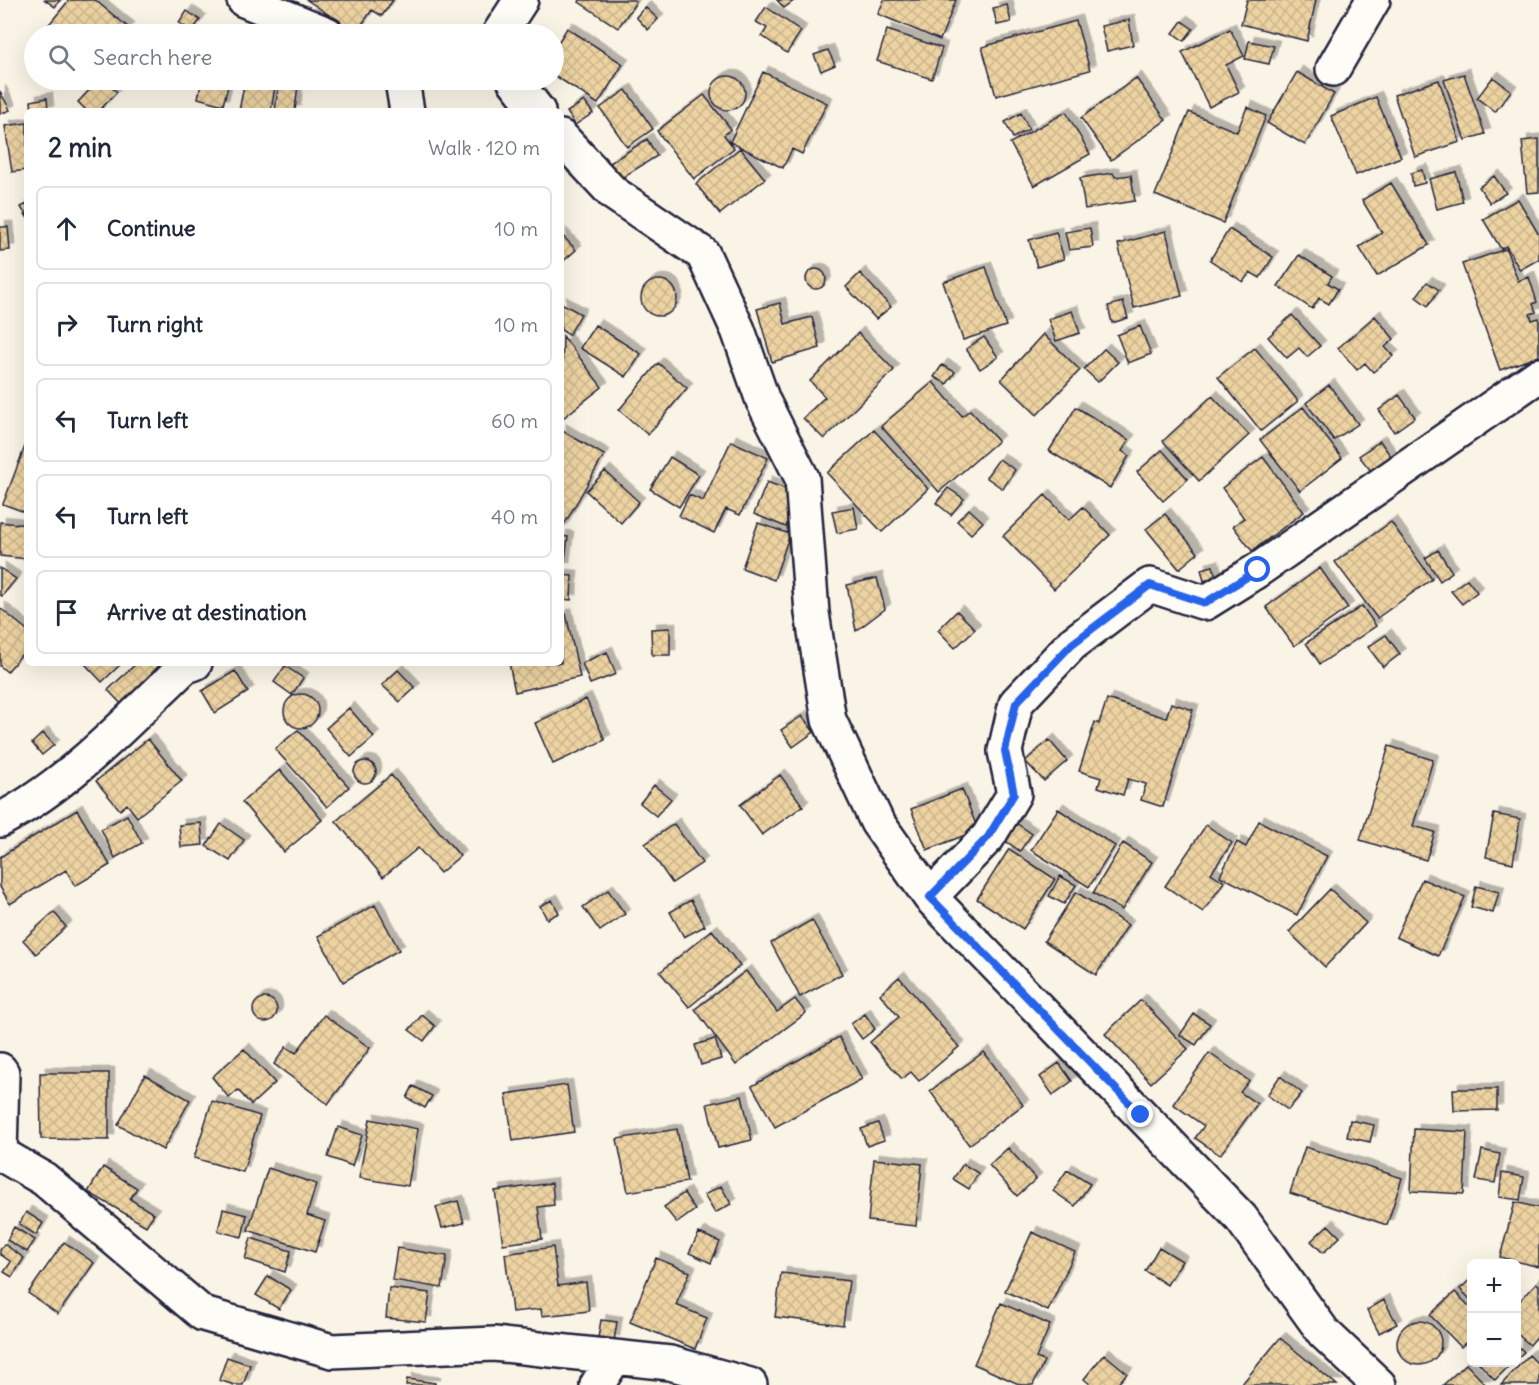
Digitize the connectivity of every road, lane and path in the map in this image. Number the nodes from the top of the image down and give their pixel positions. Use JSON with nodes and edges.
{"nodes":[{"id":1,"x":244,"y":0,"type":"edge"},
{"id":2,"x":521,"y":0,"type":"edge"},
{"id":3,"x":1373,"y":0,"type":"edge"},
{"id":4,"x":303,"y":24,"type":"edge"},
{"id":5,"x":505,"y":24,"type":"edge"},
{"id":6,"x":1333,"y":69,"type":"dead end"},
{"id":7,"x":522,"y":90,"type":"edge"},
{"id":8,"x":536,"y":108,"type":"edge"},
{"id":9,"x":564,"y":140,"type":"edge"},
{"id":10,"x":1539,"y":375,"type":"edge"},
{"id":11,"x":187,"y":666,"type":"edge"},
{"id":12,"x":0,"y":820,"type":"edge"},
{"id":13,"x":930,"y":897,"type":"junction"},
{"id":14,"x":0,"y":1070,"type":"edge"},
{"id":15,"x":0,"y":1154,"type":"edge"},
{"id":16,"x":615,"y":1357,"type":"junction"},
{"id":17,"x":597,"y":1385,"type":"edge"},
{"id":18,"x":750,"y":1385,"type":"edge"},
{"id":19,"x":1379,"y":1385,"type":"edge"}],
"edges":[{"from":1,"to":4,"type":"street"},
{"from":2,"to":5,"type":"street"},
{"from":3,"to":6,"type":"street"},
{"from":7,"to":8,"type":"street"},
{"from":9,"to":13,"type":"street"},
{"from":10,"to":13,"type":"street"},
{"from":11,"to":12,"type":"street"},
{"from":13,"to":19,"type":"street"},
{"from":14,"to":15,"type":"street"},
{"from":15,"to":16,"type":"street"},
{"from":16,"to":17,"type":"street"},
{"from":16,"to":18,"type":"street"}]}
